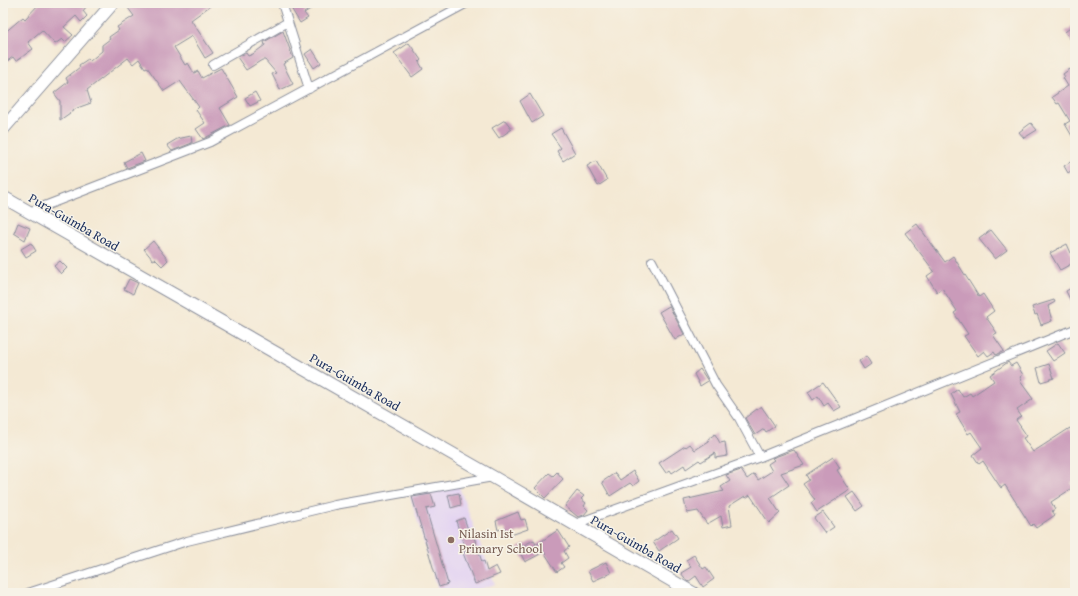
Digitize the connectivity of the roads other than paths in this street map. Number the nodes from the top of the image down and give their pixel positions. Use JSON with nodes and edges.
{"nodes":[{"id":1,"x":113,"y":3,"type":"edge"},
{"id":2,"x":282,"y":3,"type":"edge"},
{"id":3,"x":467,"y":3,"type":"edge"},
{"id":4,"x":288,"y":22,"type":"junction"},
{"id":5,"x":213,"y":65,"type":"dead end"},
{"id":6,"x":309,"y":89,"type":"junction"},
{"id":7,"x":3,"y":129,"type":"edge"},
{"id":8,"x":3,"y":197,"type":"edge"},
{"id":9,"x":29,"y":212,"type":"junction"},
{"id":10,"x":652,"y":261,"type":"dead end"},
{"id":11,"x":1075,"y":329,"type":"edge"},
{"id":12,"x":760,"y":457,"type":"junction"},
{"id":13,"x":493,"y":477,"type":"junction"},
{"id":14,"x":575,"y":524,"type":"junction"},
{"id":15,"x":28,"y":593,"type":"edge"},
{"id":16,"x":693,"y":593,"type":"edge"}],
"edges":[{"from":1,"to":7,"type":"main road"},
{"from":2,"to":4,"type":"street"},
{"from":3,"to":6,"type":"street"},
{"from":4,"to":5,"type":"street"},
{"from":4,"to":6,"type":"street"},
{"from":6,"to":9,"type":"street"},
{"from":8,"to":9,"type":"main road","name":"Pura-Guimba Road"},
{"from":9,"to":13,"type":"main road","name":"Pura-Guimba Road"},
{"from":10,"to":12,"type":"street"},
{"from":11,"to":12,"type":"street"},
{"from":12,"to":14,"type":"street"},
{"from":13,"to":14,"type":"main road","name":"Pura-Guimba Road"},
{"from":13,"to":15,"type":"street"},
{"from":14,"to":16,"type":"main road","name":"Pura-Guimba Road"}]}
